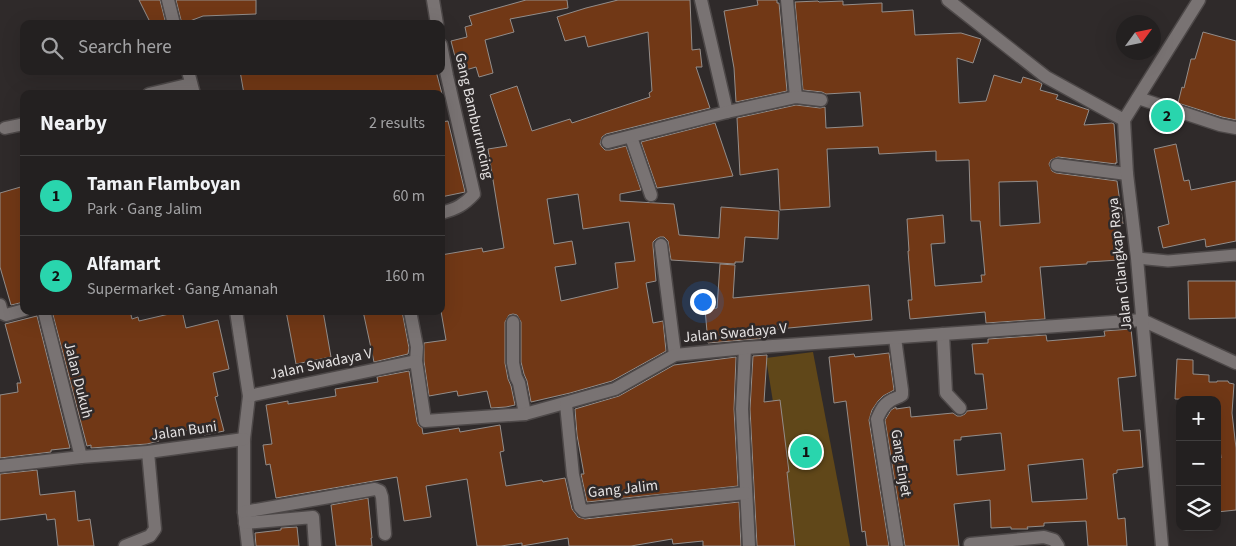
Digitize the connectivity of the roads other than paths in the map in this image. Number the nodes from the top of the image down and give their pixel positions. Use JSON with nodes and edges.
{"nodes":[{"id":1,"x":168,"y":0,"type":"edge"},
{"id":2,"x":433,"y":0,"type":"edge"},
{"id":3,"x":701,"y":0,"type":"edge"},
{"id":4,"x":787,"y":0,"type":"edge"},
{"id":5,"x":948,"y":0,"type":"edge"},
{"id":6,"x":1199,"y":0,"type":"edge"},
{"id":7,"x":173,"y":20,"type":"edge"},
{"id":8,"x":437,"y":20,"type":"edge"},
{"id":9,"x":445,"y":66,"type":"edge"},
{"id":10,"x":191,"y":83,"type":"edge"},
{"id":11,"x":164,"y":90,"type":"edge"},
{"id":12,"x":796,"y":97,"type":"junction"},
{"id":13,"x":1138,"y":98,"type":"junction"},
{"id":14,"x":821,"y":100,"type":"dead end"},
{"id":15,"x":727,"y":112,"type":"junction"},
{"id":16,"x":1124,"y":120,"type":"junction"},
{"id":17,"x":20,"y":125,"type":"edge"},
{"id":18,"x":5,"y":128,"type":"dead end"},
{"id":19,"x":1236,"y":128,"type":"edge"},
{"id":20,"x":631,"y":137,"type":"junction"},
{"id":21,"x":608,"y":142,"type":"dead end"},
{"id":22,"x":1057,"y":165,"type":"dead end"},
{"id":23,"x":1127,"y":174,"type":"junction"},
{"id":24,"x":651,"y":195,"type":"dead end"},
{"id":25,"x":445,"y":212,"type":"edge"},
{"id":26,"x":661,"y":246,"type":"dead end"},
{"id":27,"x":1236,"y":255,"type":"edge"},
{"id":28,"x":1137,"y":258,"type":"junction"},
{"id":29,"x":0,"y":306,"type":"edge"},
{"id":30,"x":20,"y":311,"type":"edge"},
{"id":31,"x":45,"y":315,"type":"edge"},
{"id":32,"x":237,"y":315,"type":"edge"},
{"id":33,"x":411,"y":315,"type":"edge"},
{"id":34,"x":1142,"y":320,"type":"junction"},
{"id":35,"x":513,"y":322,"type":"dead end"},
{"id":36,"x":943,"y":334,"type":"junction"},
{"id":37,"x":895,"y":338,"type":"junction"},
{"id":38,"x":745,"y":348,"type":"junction"},
{"id":39,"x":675,"y":355,"type":"junction"},
{"id":40,"x":416,"y":361,"type":"junction"},
{"id":41,"x":1236,"y":363,"type":"edge"},
{"id":42,"x":249,"y":396,"type":"junction"},
{"id":43,"x":566,"y":404,"type":"junction"},
{"id":44,"x":960,"y":408,"type":"dead end"},
{"id":45,"x":525,"y":414,"type":"junction"},
{"id":46,"x":244,"y":439,"type":"junction"},
{"id":47,"x":148,"y":452,"type":"junction"},
{"id":48,"x":81,"y":457,"type":"junction"},
{"id":49,"x":0,"y":466,"type":"edge"},
{"id":50,"x":746,"y":493,"type":"junction"},
{"id":51,"x":245,"y":518,"type":"junction"},
{"id":52,"x":385,"y":534,"type":"dead end"},
{"id":53,"x":970,"y":544,"type":"dead end"},
{"id":54,"x":125,"y":546,"type":"edge"},
{"id":55,"x":248,"y":546,"type":"edge"},
{"id":56,"x":315,"y":546,"type":"edge"},
{"id":57,"x":749,"y":546,"type":"edge"},
{"id":58,"x":897,"y":546,"type":"edge"},
{"id":59,"x":1058,"y":546,"type":"edge"},
{"id":60,"x":1162,"y":546,"type":"edge"}],
"edges":[{"from":1,"to":7,"type":"street"},
{"from":2,"to":8,"type":"street"},
{"from":3,"to":15,"type":"street"},
{"from":4,"to":12,"type":"street"},
{"from":5,"to":16,"type":"street"},
{"from":6,"to":13,"type":"street"},
{"from":9,"to":25,"type":"street","name":"Gang Bamburuncing"},
{"from":10,"to":11,"type":"street"},
{"from":12,"to":14,"type":"street"},
{"from":12,"to":15,"type":"street"},
{"from":13,"to":16,"type":"street"},
{"from":13,"to":19,"type":"street"},
{"from":15,"to":20,"type":"street"},
{"from":16,"to":23,"type":"street","name":"Jalan Cilangkap Raya"},
{"from":17,"to":18,"type":"street"},
{"from":20,"to":21,"type":"street"},
{"from":20,"to":24,"type":"street"},
{"from":22,"to":23,"type":"street"},
{"from":23,"to":28,"type":"street","name":"Jalan Cilangkap Raya"},
{"from":26,"to":39,"type":"street"},
{"from":27,"to":28,"type":"lane"},
{"from":28,"to":34,"type":"street","name":"Jalan Cilangkap Raya"},
{"from":29,"to":30,"type":"street"},
{"from":31,"to":48,"type":"street","name":"Jalan Dukuh"},
{"from":32,"to":42,"type":"street"},
{"from":33,"to":40,"type":"street"},
{"from":34,"to":36,"type":"street","name":"Jalan Swadaya V"},
{"from":34,"to":41,"type":"street"},
{"from":34,"to":60,"type":"street","name":"Jalan Cilangkap Raya"},
{"from":35,"to":45,"type":"street"},
{"from":36,"to":37,"type":"street","name":"Jalan Swadaya V"},
{"from":36,"to":44,"type":"street"},
{"from":37,"to":38,"type":"street","name":"Jalan Swadaya V"},
{"from":37,"to":58,"type":"street","name":"Gang Enjet"},
{"from":38,"to":39,"type":"street","name":"Jalan Swadaya V"},
{"from":38,"to":50,"type":"street"},
{"from":39,"to":43,"type":"street","name":"Jalan Swadaya V"},
{"from":40,"to":42,"type":"street","name":"Jalan Swadaya V"},
{"from":40,"to":45,"type":"street","name":"Jalan Swadaya V"},
{"from":42,"to":46,"type":"street"},
{"from":43,"to":45,"type":"street","name":"Jalan Swadaya V"},
{"from":43,"to":50,"type":"street","name":"Gang Jalim"},
{"from":46,"to":47,"type":"street","name":"Jalan Buni"},
{"from":46,"to":51,"type":"street"},
{"from":47,"to":48,"type":"street","name":"Jalan Buni"},
{"from":47,"to":54,"type":"street"},
{"from":48,"to":49,"type":"street","name":"Jalan Buni"},
{"from":50,"to":57,"type":"street"},
{"from":51,"to":52,"type":"street"},
{"from":51,"to":55,"type":"street"},
{"from":51,"to":56,"type":"street"},
{"from":53,"to":59,"type":"street"}]}
